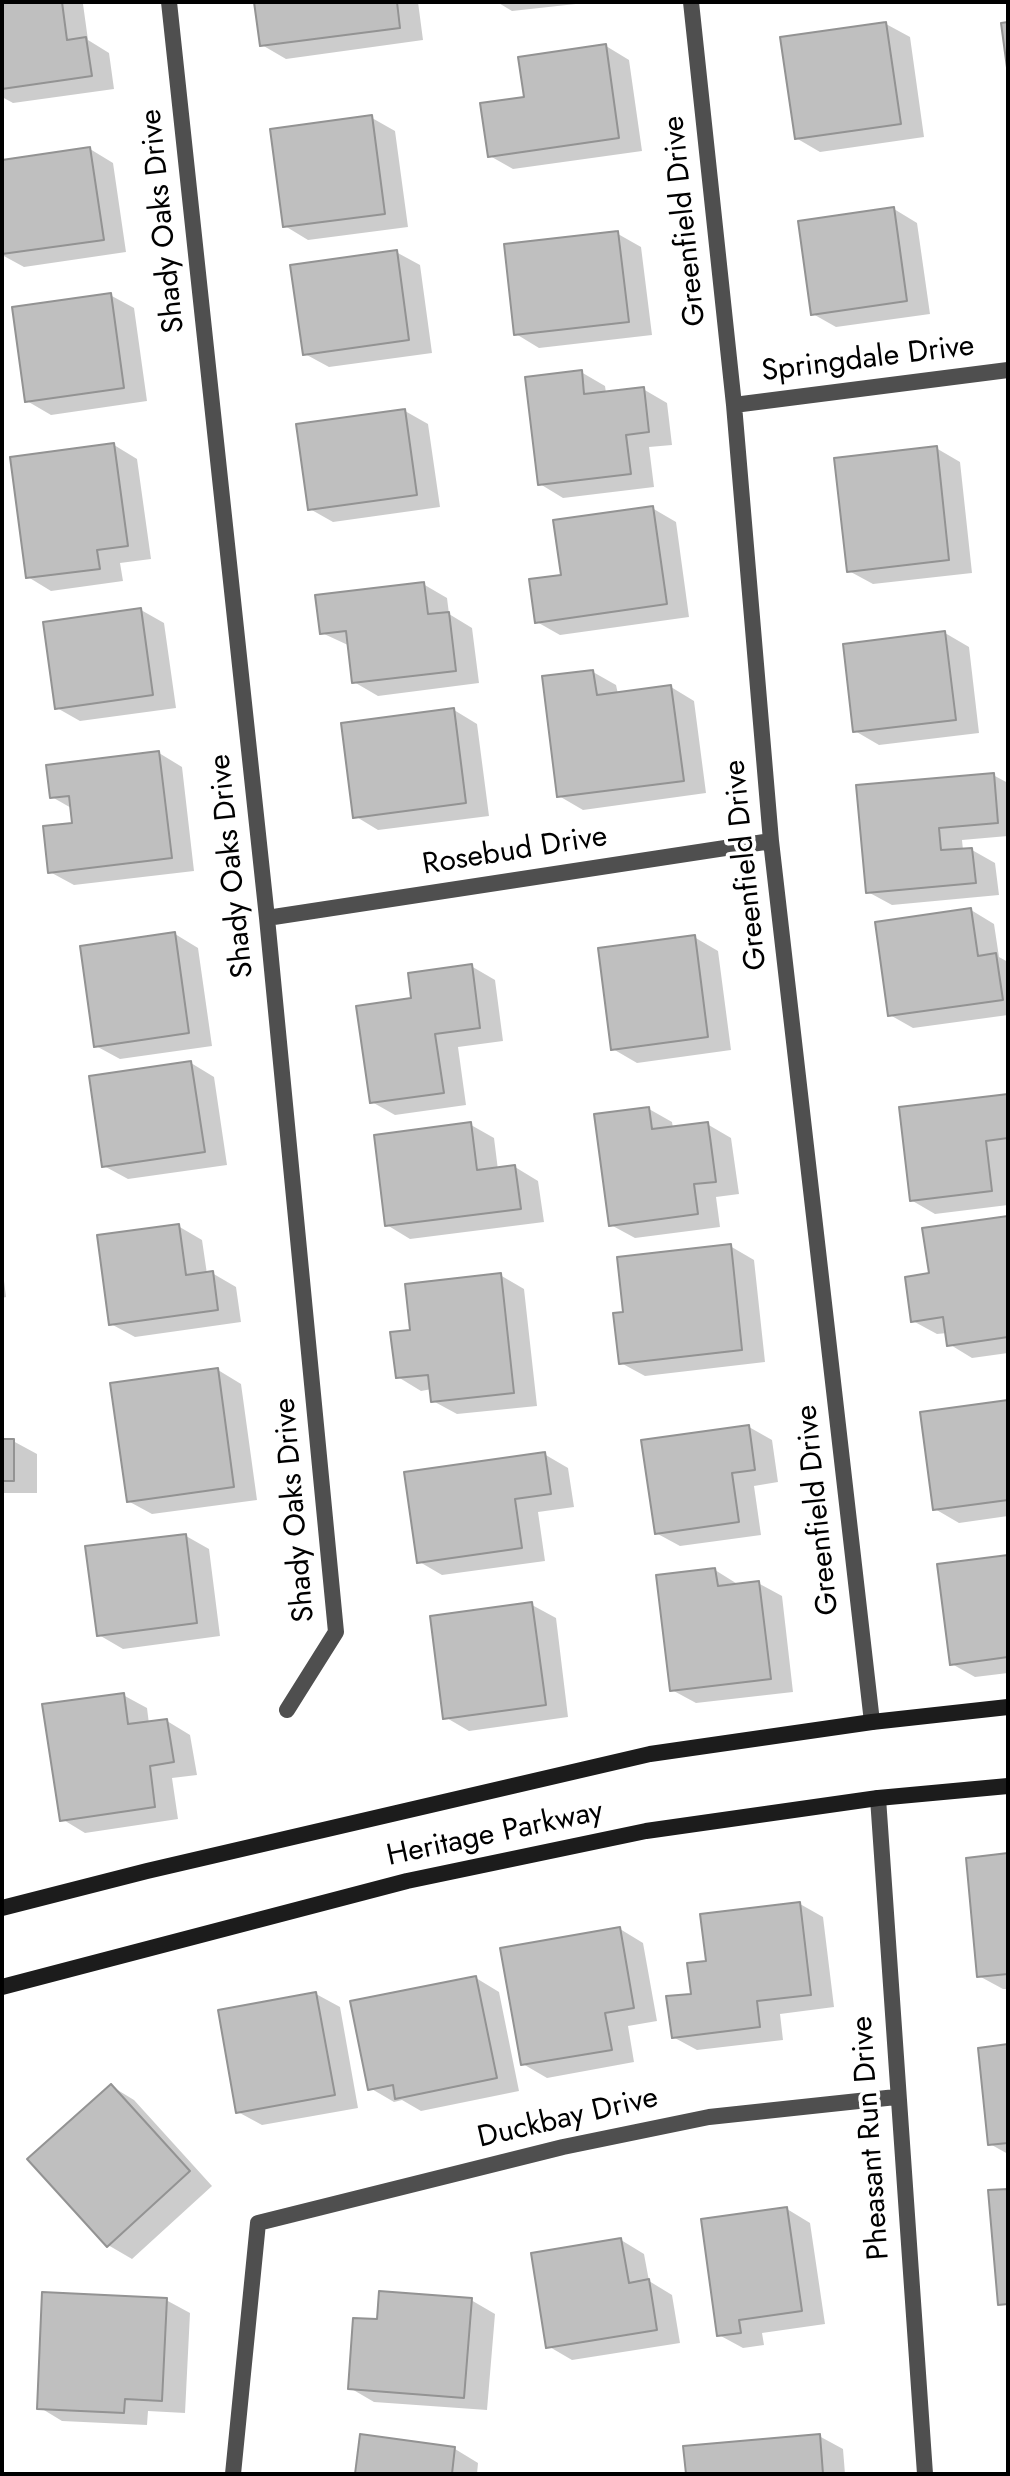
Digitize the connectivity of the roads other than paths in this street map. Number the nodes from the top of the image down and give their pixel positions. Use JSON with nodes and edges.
{"nodes":[{"id":1,"x":169,"y":2,"type":"edge"},
{"id":2,"x":691,"y":2,"type":"edge"},
{"id":3,"x":1008,"y":370,"type":"edge"},
{"id":4,"x":734,"y":405,"type":"junction"},
{"id":5,"x":771,"y":841,"type":"junction"},
{"id":6,"x":267,"y":918,"type":"junction"},
{"id":7,"x":1008,"y":1707,"type":"edge"},
{"id":8,"x":287,"y":1710,"type":"dead end"},
{"id":9,"x":872,"y":1722,"type":"junction"},
{"id":10,"x":1008,"y":1786,"type":"edge"},
{"id":11,"x":878,"y":1798,"type":"junction"},
{"id":12,"x":2,"y":1908,"type":"edge"},
{"id":13,"x":2,"y":1987,"type":"edge"},
{"id":14,"x":896,"y":2097,"type":"junction"},
{"id":15,"x":233,"y":2474,"type":"edge"},
{"id":16,"x":925,"y":2474,"type":"edge"}],
"edges":[{"from":1,"to":6,"type":"street","name":"Shady Oaks Drive"},
{"from":2,"to":4,"type":"street","name":"Greenfield Drive"},
{"from":3,"to":4,"type":"street","name":"Springdale Drive"},
{"from":4,"to":5,"type":"street","name":"Greenfield Drive"},
{"from":5,"to":6,"type":"street","name":"Rosebud Drive"},
{"from":5,"to":9,"type":"street","name":"Greenfield Drive"},
{"from":6,"to":8,"type":"street","name":"Shady Oaks Drive"},
{"from":7,"to":9,"type":"main road","name":"Heritage Parkway"},
{"from":9,"to":12,"type":"main road","name":"Heritage Parkway"},
{"from":10,"to":11,"type":"main road","name":"Heritage Parkway"},
{"from":11,"to":13,"type":"main road","name":"Heritage Parkway"},
{"from":11,"to":14,"type":"street","name":"Pheasant Run Drive"},
{"from":14,"to":15,"type":"street","name":"Duckbay Drive"},
{"from":14,"to":16,"type":"street","name":"Pheasant Run Drive"}]}
